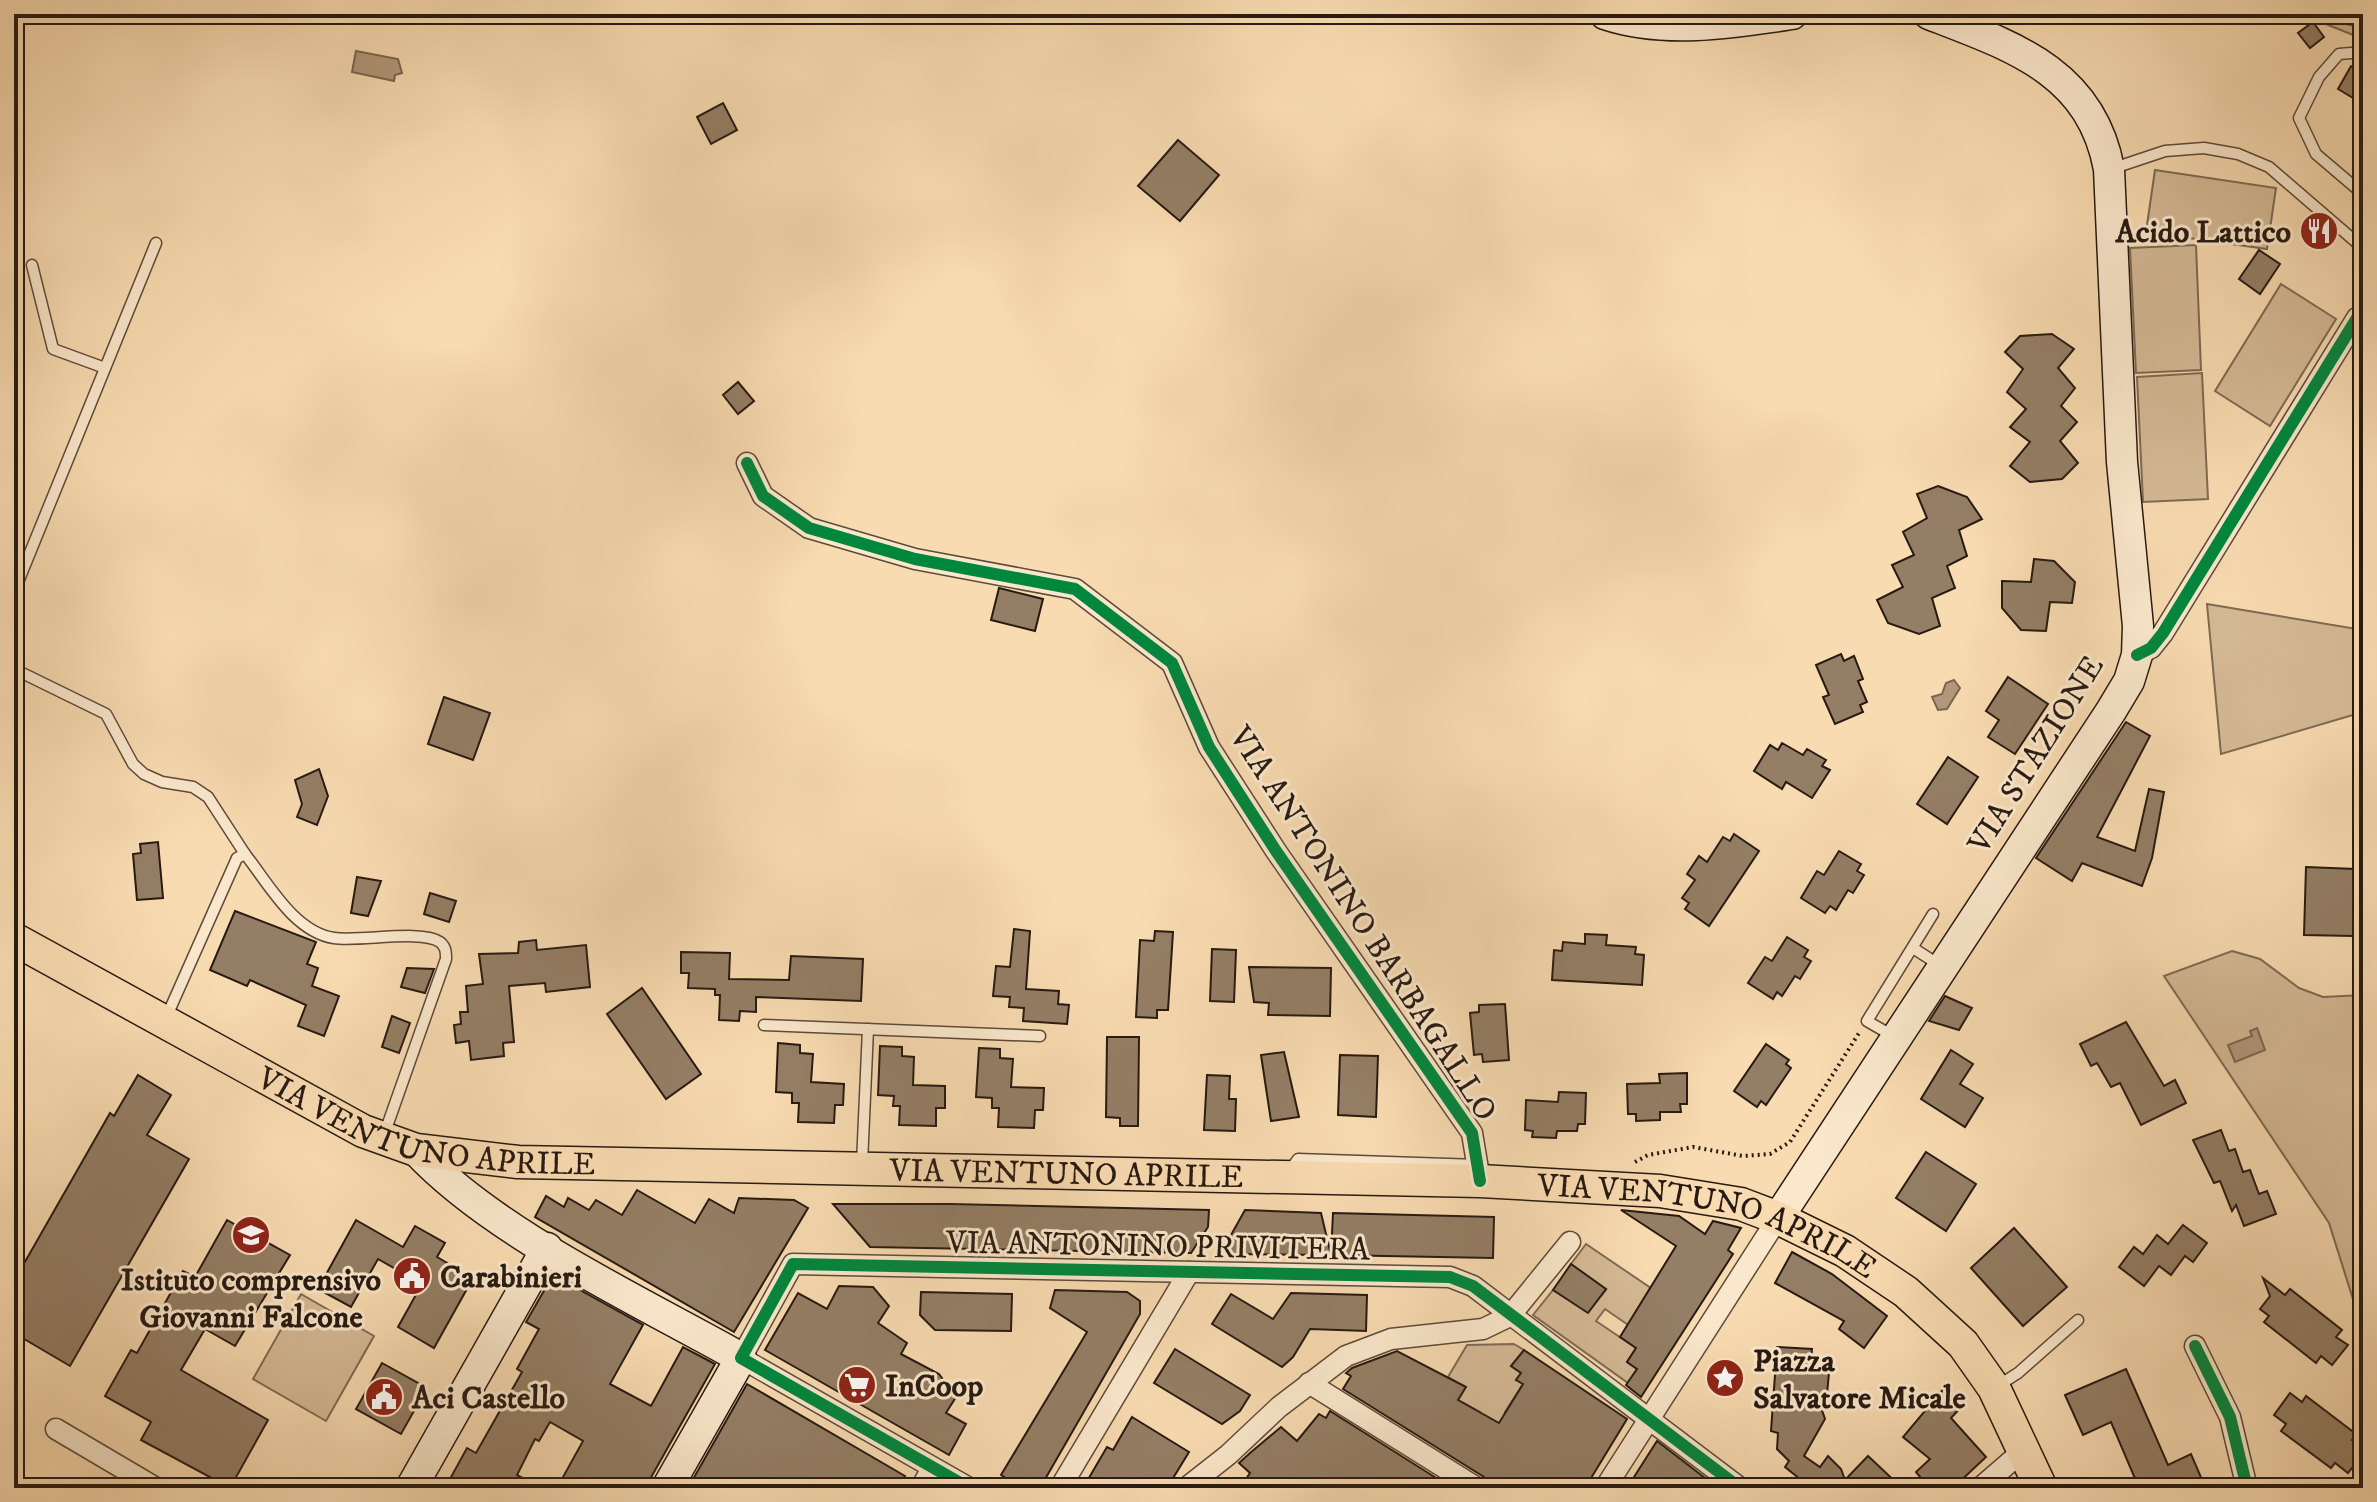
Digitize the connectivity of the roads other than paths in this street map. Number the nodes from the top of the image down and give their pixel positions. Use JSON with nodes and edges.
{"nodes":[{"id":1,"x":1605,"y":14,"type":"edge"},
{"id":2,"x":1792,"y":14,"type":"edge"},
{"id":3,"x":1929,"y":14,"type":"edge"},
{"id":4,"x":2363,"y":52,"type":"edge"},
{"id":5,"x":2109,"y":169,"type":"junction"},
{"id":6,"x":2363,"y":194,"type":"edge"},
{"id":7,"x":156,"y":243,"type":"dead end"},
{"id":8,"x":2363,"y":248,"type":"edge"},
{"id":9,"x":32,"y":265,"type":"dead end"},
{"id":10,"x":2357,"y":318,"type":"dead end"},
{"id":11,"x":105,"y":368,"type":"junction"},
{"id":12,"x":747,"y":463,"type":"dead end"},
{"id":13,"x":14,"y":592,"type":"edge"},
{"id":14,"x":2137,"y":655,"type":"junction"},
{"id":15,"x":14,"y":669,"type":"edge"},
{"id":16,"x":245,"y":854,"type":"junction"},
{"id":17,"x":1933,"y":914,"type":"dead end"},
{"id":18,"x":14,"y":939,"type":"edge"},
{"id":19,"x":1913,"y":948,"type":"junction"},
{"id":20,"x":1941,"y":966,"type":"junction"},
{"id":21,"x":164,"y":1022,"type":"junction"},
{"id":22,"x":764,"y":1025,"type":"dead end"},
{"id":23,"x":868,"y":1029,"type":"junction"},
{"id":24,"x":1040,"y":1036,"type":"dead end"},
{"id":25,"x":1894,"y":1037,"type":"junction"},
{"id":26,"x":383,"y":1138,"type":"junction"},
{"id":27,"x":416,"y":1150,"type":"junction"},
{"id":28,"x":862,"y":1167,"type":"junction"},
{"id":29,"x":1479,"y":1173,"type":"junction"},
{"id":30,"x":1778,"y":1218,"type":"junction"},
{"id":31,"x":1570,"y":1242,"type":"dead end"},
{"id":32,"x":547,"y":1248,"type":"junction"},
{"id":33,"x":1189,"y":1272,"type":"junction"},
{"id":34,"x":1510,"y":1316,"type":"junction"},
{"id":35,"x":2078,"y":1320,"type":"dead end"},
{"id":36,"x":2195,"y":1346,"type":"dead end"},
{"id":37,"x":741,"y":1358,"type":"junction"},
{"id":38,"x":1309,"y":1383,"type":"junction"},
{"id":39,"x":1994,"y":1388,"type":"junction"},
{"id":40,"x":1650,"y":1417,"type":"junction"},
{"id":41,"x":67,"y":1430,"type":"dead end"},
{"id":42,"x":2025,"y":1449,"type":"junction"},
{"id":43,"x":932,"y":1468,"type":"junction"},
{"id":44,"x":156,"y":1488,"type":"edge"},
{"id":45,"x":411,"y":1488,"type":"edge"},
{"id":46,"x":667,"y":1488,"type":"edge"},
{"id":47,"x":921,"y":1488,"type":"edge"},
{"id":48,"x":969,"y":1488,"type":"edge"},
{"id":49,"x":1060,"y":1488,"type":"edge"},
{"id":50,"x":1186,"y":1488,"type":"edge"},
{"id":51,"x":1477,"y":1488,"type":"edge"},
{"id":52,"x":1605,"y":1488,"type":"edge"},
{"id":53,"x":1740,"y":1488,"type":"edge"},
{"id":54,"x":1980,"y":1488,"type":"edge"},
{"id":55,"x":2041,"y":1488,"type":"edge"},
{"id":56,"x":2247,"y":1488,"type":"edge"}],
"edges":[{"from":1,"to":2,"type":"main road"},
{"from":3,"to":5,"type":"main road","name":"VIA STAZIONE"},
{"from":4,"to":6,"type":"lane"},
{"from":5,"to":8,"type":"lane"},
{"from":5,"to":14,"type":"main road","name":"VIA STAZIONE"},
{"from":7,"to":11,"type":"lane"},
{"from":9,"to":11,"type":"lane"},
{"from":10,"to":14,"type":"street"},
{"from":11,"to":13,"type":"lane"},
{"from":12,"to":29,"type":"street","name":"VIA ANTONINO BARBAGALLO"},
{"from":14,"to":20,"type":"main road","name":"VIA STAZIONE"},
{"from":15,"to":16,"type":"lane"},
{"from":16,"to":21,"type":"lane"},
{"from":16,"to":26,"type":"lane"},
{"from":17,"to":19,"type":"lane"},
{"from":18,"to":21,"type":"main road","name":"VIA VENTUNO APRILE"},
{"from":19,"to":20,"type":"lane"},
{"from":19,"to":25,"type":"lane"},
{"from":20,"to":25,"type":"main road","name":"VIA STAZIONE"},
{"from":21,"to":26,"type":"main road","name":"VIA VENTUNO APRILE"},
{"from":22,"to":23,"type":"lane"},
{"from":23,"to":24,"type":"lane"},
{"from":23,"to":28,"type":"lane"},
{"from":25,"to":30,"type":"main road","name":"VIA STAZIONE"},
{"from":26,"to":27,"type":"main road","name":"VIA VENTUNO APRILE"},
{"from":27,"to":28,"type":"main road","name":"VIA VENTUNO APRILE"},
{"from":27,"to":32,"type":"main road"},
{"from":28,"to":29,"type":"main road","name":"VIA VENTUNO APRILE"},
{"from":29,"to":30,"type":"main road","name":"VIA VENTUNO APRILE"},
{"from":30,"to":39,"type":"main road","name":"VIA VENTUNO APRILE"},
{"from":30,"to":40,"type":"street"},
{"from":31,"to":34,"type":"street"},
{"from":32,"to":37,"type":"main road"},
{"from":32,"to":45,"type":"main road"},
{"from":33,"to":34,"type":"street","name":"VIA ANTONINO PRIVITERA"},
{"from":33,"to":37,"type":"street","name":"VIA ANTONINO PRIVITERA"},
{"from":33,"to":49,"type":"street"},
{"from":34,"to":38,"type":"street"},
{"from":34,"to":40,"type":"street","name":"VIA ANTONINO PRIVITERA"},
{"from":35,"to":39,"type":"lane"},
{"from":36,"to":56,"type":"street"},
{"from":37,"to":43,"type":"street"},
{"from":37,"to":46,"type":"main road"},
{"from":38,"to":50,"type":"street"},
{"from":38,"to":51,"type":"street"},
{"from":39,"to":42,"type":"main road","name":"VIA VENTUNO APRILE"},
{"from":40,"to":52,"type":"street"},
{"from":40,"to":53,"type":"street","name":"VIA ANTONINO PRIVITERA"},
{"from":41,"to":44,"type":"street"},
{"from":42,"to":54,"type":"street"},
{"from":42,"to":55,"type":"main road","name":"VIA VENTUNO APRILE"},
{"from":43,"to":47,"type":"street"},
{"from":43,"to":48,"type":"street"}]}
